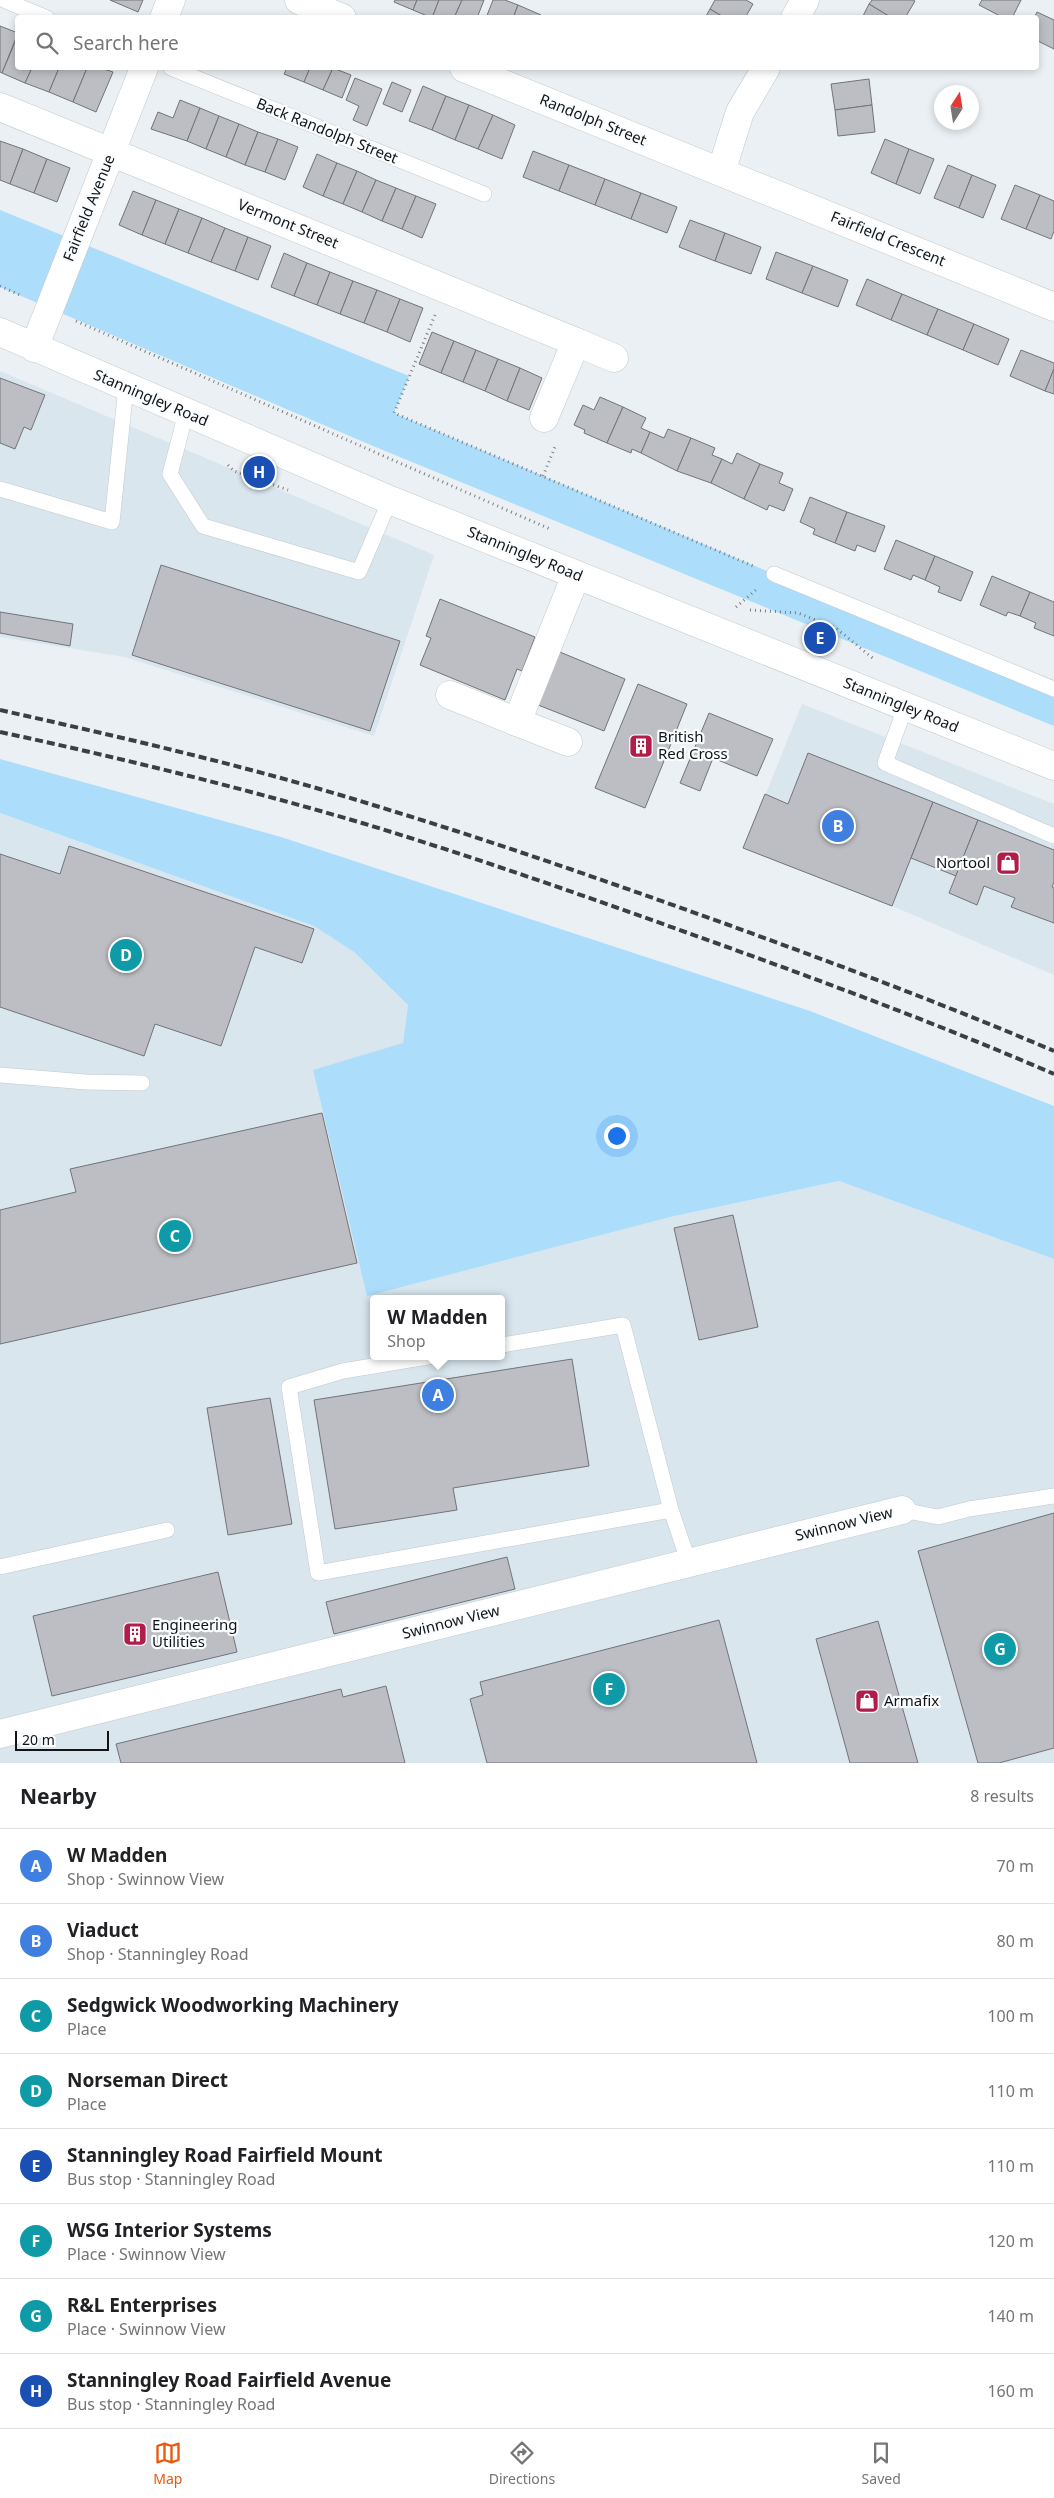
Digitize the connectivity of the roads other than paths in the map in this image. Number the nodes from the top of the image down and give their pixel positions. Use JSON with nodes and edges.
{"nodes":[{"id":1,"x":4,"y":0,"type":"edge"},
{"id":2,"x":171,"y":0,"type":"edge"},
{"id":3,"x":298,"y":0,"type":"edge"},
{"id":4,"x":805,"y":0,"type":"edge"},
{"id":5,"x":40,"y":15,"type":"edge"},
{"id":6,"x":165,"y":15,"type":"edge"},
{"id":7,"x":335,"y":15,"type":"edge"},
{"id":8,"x":797,"y":15,"type":"edge"},
{"id":9,"x":143,"y":70,"type":"edge"},
{"id":10,"x":176,"y":70,"type":"edge"},
{"id":11,"x":469,"y":70,"type":"edge"},
{"id":12,"x":765,"y":70,"type":"edge"},
{"id":13,"x":0,"y":106,"type":"edge"},
{"id":14,"x":111,"y":152,"type":"junction"},
{"id":15,"x":721,"y":172,"type":"junction"},
{"id":16,"x":484,"y":194,"type":"dead end"},
{"id":17,"x":1054,"y":307,"type":"edge"},
{"id":18,"x":0,"y":332,"type":"edge"},
{"id":19,"x":576,"y":342,"type":"junction"},
{"id":20,"x":34,"y":348,"type":"junction"},
{"id":21,"x":614,"y":358,"type":"dead end"},
{"id":22,"x":126,"y":387,"type":"junction"},
{"id":23,"x":186,"y":413,"type":"junction"},
{"id":24,"x":544,"y":418,"type":"dead end"},
{"id":25,"x":0,"y":489,"type":"edge"},
{"id":26,"x":390,"y":500,"type":"junction"},
{"id":27,"x":774,"y":574,"type":"road end"},
{"id":28,"x":576,"y":575,"type":"junction"},
{"id":29,"x":1054,"y":689,"type":"edge"},
{"id":30,"x":450,"y":695,"type":"dead end"},
{"id":31,"x":905,"y":708,"type":"junction"},
{"id":32,"x":517,"y":722,"type":"junction"},
{"id":33,"x":568,"y":742,"type":"dead end"},
{"id":34,"x":1051,"y":762,"type":"edge"},
{"id":35,"x":1054,"y":836,"type":"edge"},
{"id":36,"x":0,"y":1074,"type":"edge"},
{"id":37,"x":142,"y":1083,"type":"dead end"},
{"id":38,"x":505,"y":1345,"type":"edge"},
{"id":39,"x":408,"y":1360,"type":"edge"},
{"id":40,"x":1054,"y":1496,"type":"edge"},
{"id":41,"x":671,"y":1510,"type":"junction"},
{"id":42,"x":902,"y":1510,"type":"joint"},
{"id":43,"x":166,"y":1530,"type":"dead end"},
{"id":44,"x":689,"y":1563,"type":"junction"},
{"id":45,"x":0,"y":1567,"type":"edge"},
{"id":46,"x":0,"y":1734,"type":"edge"}],
"edges":[{"from":1,"to":5,"type":"lane"},
{"from":2,"to":6,"type":"street"},
{"from":3,"to":7,"type":"street"},
{"from":4,"to":8,"type":"street"},
{"from":9,"to":14,"type":"street","name":"Fairfield Avenue"},
{"from":10,"to":16,"type":"lane","name":"Back Randolph Street"},
{"from":11,"to":15,"type":"street","name":"Randolph Street"},
{"from":12,"to":15,"type":"street"},
{"from":13,"to":14,"type":"street","name":"Vermont Street"},
{"from":14,"to":19,"type":"street","name":"Vermont Street"},
{"from":14,"to":20,"type":"street","name":"Fairfield Avenue"},
{"from":15,"to":17,"type":"street","name":"Fairfield Crescent"},
{"from":18,"to":20,"type":"street","name":"Stanningley Road"},
{"from":19,"to":21,"type":"street","name":"Vermont Street"},
{"from":19,"to":24,"type":"street"},
{"from":20,"to":22,"type":"street","name":"Stanningley Road"},
{"from":22,"to":23,"type":"street","name":"Stanningley Road"},
{"from":22,"to":25,"type":"lane"},
{"from":23,"to":26,"type":"street","name":"Stanningley Road"},
{"from":23,"to":26,"type":"lane"},
{"from":26,"to":28,"type":"street","name":"Stanningley Road"},
{"from":27,"to":29,"type":"lane"},
{"from":28,"to":31,"type":"street","name":"Stanningley Road"},
{"from":28,"to":32,"type":"street"},
{"from":30,"to":32,"type":"street"},
{"from":31,"to":34,"type":"street","name":"Stanningley Road"},
{"from":31,"to":35,"type":"lane"},
{"from":32,"to":33,"type":"street"},
{"from":36,"to":37,"type":"lane"},
{"from":38,"to":41,"type":"lane"},
{"from":39,"to":41,"type":"lane"},
{"from":40,"to":42,"type":"lane"},
{"from":41,"to":44,"type":"lane"},
{"from":42,"to":44,"type":"street","name":"Swinnow View"},
{"from":43,"to":45,"type":"lane"},
{"from":44,"to":46,"type":"street","name":"Swinnow View"}]}
